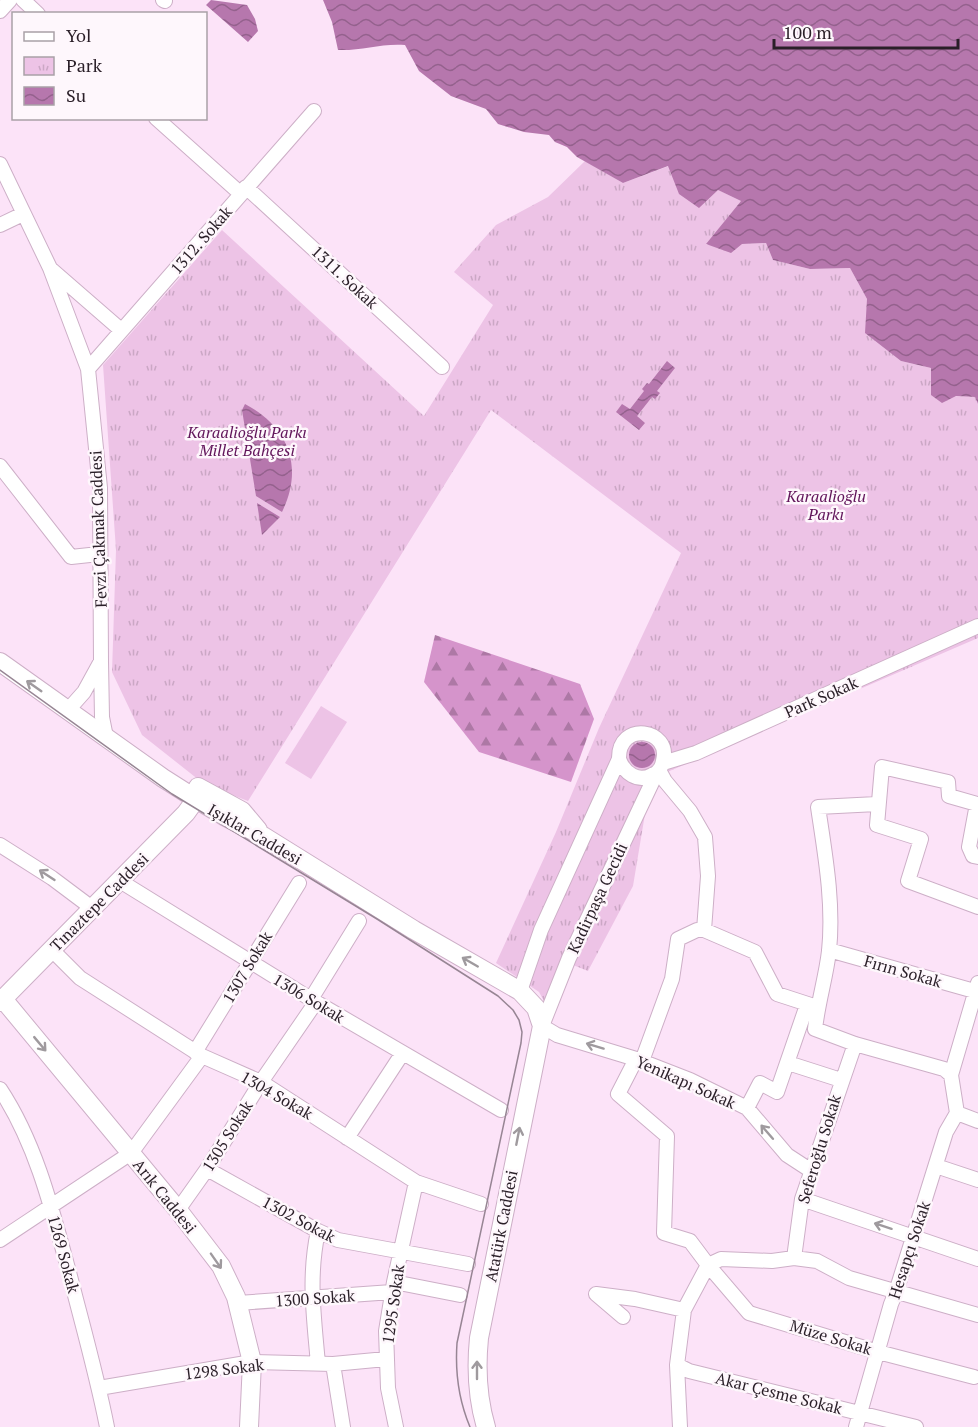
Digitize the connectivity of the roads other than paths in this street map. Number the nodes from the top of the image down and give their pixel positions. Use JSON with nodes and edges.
{"nodes":[{"id":1,"x":10,"y":0,"type":"edge"},
{"id":2,"x":23,"y":0,"type":"edge"},
{"id":3,"x":0,"y":11,"type":"edge"},
{"id":4,"x":36,"y":12,"type":"edge"},
{"id":5,"x":314,"y":111,"type":"dead end"},
{"id":6,"x":158,"y":120,"type":"edge"},
{"id":7,"x":0,"y":164,"type":"edge"},
{"id":8,"x":243,"y":191,"type":"junction"},
{"id":9,"x":23,"y":214,"type":"junction"},
{"id":10,"x":0,"y":225,"type":"edge"},
{"id":11,"x":50,"y":268,"type":"junction"},
{"id":12,"x":121,"y":330,"type":"junction"},
{"id":13,"x":442,"y":367,"type":"dead end"},
{"id":14,"x":88,"y":369,"type":"junction"},
{"id":15,"x":0,"y":466,"type":"edge"},
{"id":16,"x":99,"y":554,"type":"junction"},
{"id":17,"x":978,"y":626,"type":"edge"},
{"id":18,"x":101,"y":661,"type":"junction"},
{"id":19,"x":0,"y":662,"type":"edge"},
{"id":20,"x":68,"y":710,"type":"junction"},
{"id":21,"x":106,"y":737,"type":"junction"},
{"id":22,"x":620,"y":759,"type":"junction"},
{"id":23,"x":660,"y":768,"type":"junction"},
{"id":24,"x":163,"y":778,"type":"junction"},
{"id":25,"x":196,"y":799,"type":"junction"},
{"id":26,"x":877,"y":804,"type":"junction"},
{"id":27,"x":263,"y":836,"type":"junction"},
{"id":28,"x":0,"y":845,"type":"edge"},
{"id":29,"x":978,"y":857,"type":"edge"},
{"id":30,"x":120,"y":881,"type":"junction"},
{"id":31,"x":299,"y":883,"type":"dead end"},
{"id":32,"x":978,"y":907,"type":"edge"},
{"id":33,"x":92,"y":908,"type":"junction"},
{"id":34,"x":359,"y":921,"type":"dead end"},
{"id":35,"x":704,"y":930,"type":"junction"},
{"id":36,"x":52,"y":950,"type":"junction"},
{"id":37,"x":829,"y":950,"type":"junction"},
{"id":38,"x":251,"y":962,"type":"junction"},
{"id":39,"x":978,"y":989,"type":"edge"},
{"id":40,"x":520,"y":991,"type":"junction"},
{"id":41,"x":1,"y":1000,"type":"edge"},
{"id":42,"x":313,"y":1000,"type":"junction"},
{"id":43,"x":812,"y":1006,"type":"junction"},
{"id":44,"x":542,"y":1026,"type":"junction"},
{"id":45,"x":855,"y":1044,"type":"junction"},
{"id":46,"x":199,"y":1054,"type":"junction"},
{"id":47,"x":402,"y":1054,"type":"junction"},
{"id":48,"x":639,"y":1060,"type":"junction"},
{"id":49,"x":788,"y":1063,"type":"junction"},
{"id":50,"x":951,"y":1075,"type":"junction"},
{"id":51,"x":841,"y":1080,"type":"junction"},
{"id":52,"x":261,"y":1082,"type":"junction"},
{"id":53,"x":0,"y":1089,"type":"edge"},
{"id":54,"x":747,"y":1108,"type":"junction"},
{"id":55,"x":501,"y":1110,"type":"dead end"},
{"id":56,"x":957,"y":1113,"type":"junction"},
{"id":57,"x":978,"y":1121,"type":"edge"},
{"id":58,"x":346,"y":1138,"type":"junction"},
{"id":59,"x":131,"y":1154,"type":"junction"},
{"id":60,"x":936,"y":1166,"type":"junction"},
{"id":61,"x":207,"y":1169,"type":"junction"},
{"id":62,"x":810,"y":1170,"type":"junction"},
{"id":63,"x":978,"y":1180,"type":"edge"},
{"id":64,"x":416,"y":1182,"type":"junction"},
{"id":65,"x":802,"y":1199,"type":"junction"},
{"id":66,"x":481,"y":1204,"type":"dead end"},
{"id":67,"x":51,"y":1206,"type":"junction"},
{"id":68,"x":178,"y":1210,"type":"junction"},
{"id":69,"x":318,"y":1231,"type":"junction"},
{"id":70,"x":914,"y":1236,"type":"junction"},
{"id":71,"x":0,"y":1240,"type":"edge"},
{"id":72,"x":401,"y":1252,"type":"junction"},
{"id":73,"x":794,"y":1258,"type":"junction"},
{"id":74,"x":978,"y":1259,"type":"edge"},
{"id":75,"x":468,"y":1264,"type":"dead end"},
{"id":76,"x":708,"y":1265,"type":"junction"},
{"id":77,"x":393,"y":1287,"type":"junction"},
{"id":78,"x":896,"y":1292,"type":"junction"},
{"id":79,"x":460,"y":1295,"type":"dead end"},
{"id":80,"x":312,"y":1298,"type":"junction"},
{"id":81,"x":238,"y":1303,"type":"junction"},
{"id":82,"x":684,"y":1310,"type":"junction"},
{"id":83,"x":978,"y":1315,"type":"edge"},
{"id":84,"x":623,"y":1317,"type":"dead end"},
{"id":85,"x":878,"y":1352,"type":"junction"},
{"id":86,"x":386,"y":1359,"type":"junction"},
{"id":87,"x":252,"y":1362,"type":"junction"},
{"id":88,"x":318,"y":1364,"type":"junction"},
{"id":89,"x":333,"y":1364,"type":"junction"},
{"id":90,"x":677,"y":1365,"type":"junction"},
{"id":91,"x":974,"y":1377,"type":"dead end"},
{"id":92,"x":99,"y":1388,"type":"junction"},
{"id":93,"x":860,"y":1413,"type":"junction"},
{"id":94,"x":107,"y":1427,"type":"edge"},
{"id":95,"x":249,"y":1427,"type":"edge"},
{"id":96,"x":343,"y":1427,"type":"edge"},
{"id":97,"x":396,"y":1427,"type":"edge"},
{"id":98,"x":486,"y":1427,"type":"edge"},
{"id":99,"x":680,"y":1427,"type":"edge"},
{"id":100,"x":856,"y":1427,"type":"edge"},
{"id":101,"x":916,"y":1427,"type":"edge"}],
"edges":[{"from":1,"to":3,"type":"street"},
{"from":2,"to":4,"type":"street"},
{"from":5,"to":8,"type":"street","name":"1312. Sokak"},
{"from":6,"to":8,"type":"street","name":"1311. Sokak"},
{"from":7,"to":9,"type":"street","name":"Fevzi Çakmak Caddesi"},
{"from":8,"to":12,"type":"street","name":"1312. Sokak"},
{"from":8,"to":13,"type":"street","name":"1311. Sokak"},
{"from":9,"to":10,"type":"street"},
{"from":9,"to":11,"type":"street","name":"Fevzi Çakmak Caddesi"},
{"from":11,"to":12,"type":"street"},
{"from":11,"to":14,"type":"street","name":"Fevzi Çakmak Caddesi"},
{"from":12,"to":14,"type":"street","name":"1312. Sokak"},
{"from":14,"to":16,"type":"street","name":"Fevzi Çakmak Caddesi"},
{"from":15,"to":16,"type":"street"},
{"from":16,"to":18,"type":"street","name":"Fevzi Çakmak Caddesi"},
{"from":17,"to":23,"type":"street","name":"Park Sokak"},
{"from":18,"to":20,"type":"street","name":"Fevzi Çakmak Caddesi"},
{"from":18,"to":21,"type":"street","name":"Fevzi Çakmak Caddesi"},
{"from":20,"to":19,"type":"street","name":"Işıklar Caddesi","one_way":true},
{"from":20,"to":21,"type":"street","name":"Işıklar Caddesi"},
{"from":21,"to":24,"type":"street","name":"Işıklar Caddesi"},
{"from":22,"to":23,"type":"street"},
{"from":22,"to":23,"type":"street"},
{"from":22,"to":40,"type":"street"},
{"from":23,"to":35,"type":"street"},
{"from":23,"to":44,"type":"street","name":"Kadirpaşa Gecidi"},
{"from":24,"to":25,"type":"street","name":"Işıklar Caddesi"},
{"from":24,"to":27,"type":"street"},
{"from":25,"to":27,"type":"street","name":"Işıklar Caddesi"},
{"from":25,"to":30,"type":"street","name":"Tınaztepe Caddesi"},
{"from":26,"to":29,"type":"street"},
{"from":26,"to":32,"type":"street"},
{"from":26,"to":37,"type":"street"},
{"from":40,"to":27,"type":"street","name":"Işıklar Caddesi","one_way":true},
{"from":33,"to":28,"type":"street","one_way":true},
{"from":30,"to":33,"type":"street","name":"Tınaztepe Caddesi"},
{"from":30,"to":38,"type":"street","name":"1306 Sokak"},
{"from":31,"to":38,"type":"street","name":"1307 Sokak"},
{"from":33,"to":36,"type":"street","name":"Tınaztepe Caddesi"},
{"from":34,"to":42,"type":"street","name":"1305 Sokak"},
{"from":35,"to":43,"type":"street"},
{"from":35,"to":48,"type":"street"},
{"from":36,"to":41,"type":"street","name":"Tınaztepe Caddesi"},
{"from":36,"to":46,"type":"street","name":"1304 Sokak"},
{"from":37,"to":39,"type":"street","name":"Fırın Sokak"},
{"from":37,"to":43,"type":"street"},
{"from":38,"to":42,"type":"street","name":"1306 Sokak"},
{"from":38,"to":46,"type":"street","name":"1307 Sokak"},
{"from":39,"to":50,"type":"street"},
{"from":40,"to":44,"type":"street"},
{"from":41,"to":59,"type":"street","name":"Arık Caddesi","one_way":true},
{"from":42,"to":47,"type":"street","name":"1306 Sokak"},
{"from":42,"to":52,"type":"street","name":"1305 Sokak"},
{"from":43,"to":45,"type":"street"},
{"from":43,"to":49,"type":"street"},
{"from":48,"to":44,"type":"street","name":"Yenikapı Sokak","one_way":true},
{"from":98,"to":44,"type":"street","name":"Atatürk Caddesi","one_way":true},
{"from":45,"to":50,"type":"street"},
{"from":45,"to":51,"type":"street","name":"Seferoğlu Sokak"},
{"from":46,"to":52,"type":"street","name":"1304 Sokak"},
{"from":46,"to":59,"type":"street","name":"1307 Sokak"},
{"from":47,"to":55,"type":"street","name":"1306 Sokak"},
{"from":47,"to":58,"type":"street"},
{"from":48,"to":54,"type":"street","name":"Yenikapı Sokak"},
{"from":48,"to":76,"type":"street","name":"Müze Sokak"},
{"from":49,"to":51,"type":"street"},
{"from":49,"to":54,"type":"street"},
{"from":50,"to":56,"type":"street"},
{"from":51,"to":62,"type":"street","name":"Seferoğlu Sokak"},
{"from":52,"to":58,"type":"street","name":"1304 Sokak"},
{"from":52,"to":61,"type":"street","name":"1305 Sokak"},
{"from":53,"to":67,"type":"street","name":"1269 Sokak"},
{"from":62,"to":54,"type":"street","name":"Yenikapı Sokak","one_way":true},
{"from":56,"to":57,"type":"street"},
{"from":56,"to":60,"type":"street","name":"Hesapçı Sokak"},
{"from":58,"to":64,"type":"street","name":"1304 Sokak"},
{"from":59,"to":67,"type":"street"},
{"from":59,"to":68,"type":"street","name":"Arık Caddesi"},
{"from":60,"to":63,"type":"street"},
{"from":60,"to":70,"type":"street","name":"Hesapçı Sokak"},
{"from":61,"to":68,"type":"street","name":"1305 Sokak"},
{"from":61,"to":69,"type":"street","name":"1302 Sokak"},
{"from":62,"to":65,"type":"street","name":"Seferoğlu Sokak"},
{"from":64,"to":66,"type":"street","name":"1304 Sokak"},
{"from":64,"to":72,"type":"street","name":"1295 Sokak"},
{"from":70,"to":65,"type":"street","one_way":true},
{"from":65,"to":73,"type":"street","name":"Seferoğlu Sokak"},
{"from":67,"to":71,"type":"street"},
{"from":67,"to":92,"type":"street","name":"1269 Sokak"},
{"from":68,"to":81,"type":"street","name":"Arık Caddesi","one_way":true},
{"from":69,"to":72,"type":"street","name":"1302 Sokak"},
{"from":69,"to":80,"type":"street"},
{"from":70,"to":74,"type":"street"},
{"from":70,"to":78,"type":"street","name":"Hesapçı Sokak"},
{"from":72,"to":75,"type":"street","name":"1302 Sokak"},
{"from":72,"to":77,"type":"street","name":"1295 Sokak"},
{"from":73,"to":76,"type":"street"},
{"from":73,"to":78,"type":"street"},
{"from":76,"to":82,"type":"street"},
{"from":76,"to":85,"type":"street","name":"Müze Sokak"},
{"from":77,"to":79,"type":"street","name":"1300 Sokak"},
{"from":77,"to":80,"type":"street","name":"1300 Sokak"},
{"from":77,"to":86,"type":"street","name":"1295 Sokak"},
{"from":78,"to":83,"type":"street"},
{"from":78,"to":85,"type":"street","name":"Hesapçı Sokak"},
{"from":80,"to":81,"type":"street","name":"1300 Sokak"},
{"from":80,"to":88,"type":"street"},
{"from":81,"to":87,"type":"street","name":"Arık Caddesi"},
{"from":82,"to":84,"type":"street"},
{"from":82,"to":90,"type":"street"},
{"from":85,"to":91,"type":"street","name":"Müze Sokak"},
{"from":85,"to":93,"type":"street","name":"Hesapçı Sokak"},
{"from":86,"to":89,"type":"street","name":"1298 Sokak"},
{"from":86,"to":97,"type":"street","name":"1295 Sokak"},
{"from":87,"to":88,"type":"street","name":"1298 Sokak"},
{"from":87,"to":92,"type":"street","name":"1298 Sokak"},
{"from":87,"to":95,"type":"street","name":"Arık Caddesi"},
{"from":88,"to":89,"type":"street","name":"1298 Sokak"},
{"from":89,"to":96,"type":"street"},
{"from":90,"to":93,"type":"street","name":"Akar Çesme Sokak"},
{"from":90,"to":99,"type":"street"},
{"from":92,"to":94,"type":"street","name":"1269 Sokak"},
{"from":93,"to":100,"type":"street","name":"Hesapçı Sokak"},
{"from":93,"to":101,"type":"street","name":"Akar Çesme Sokak"}]}
